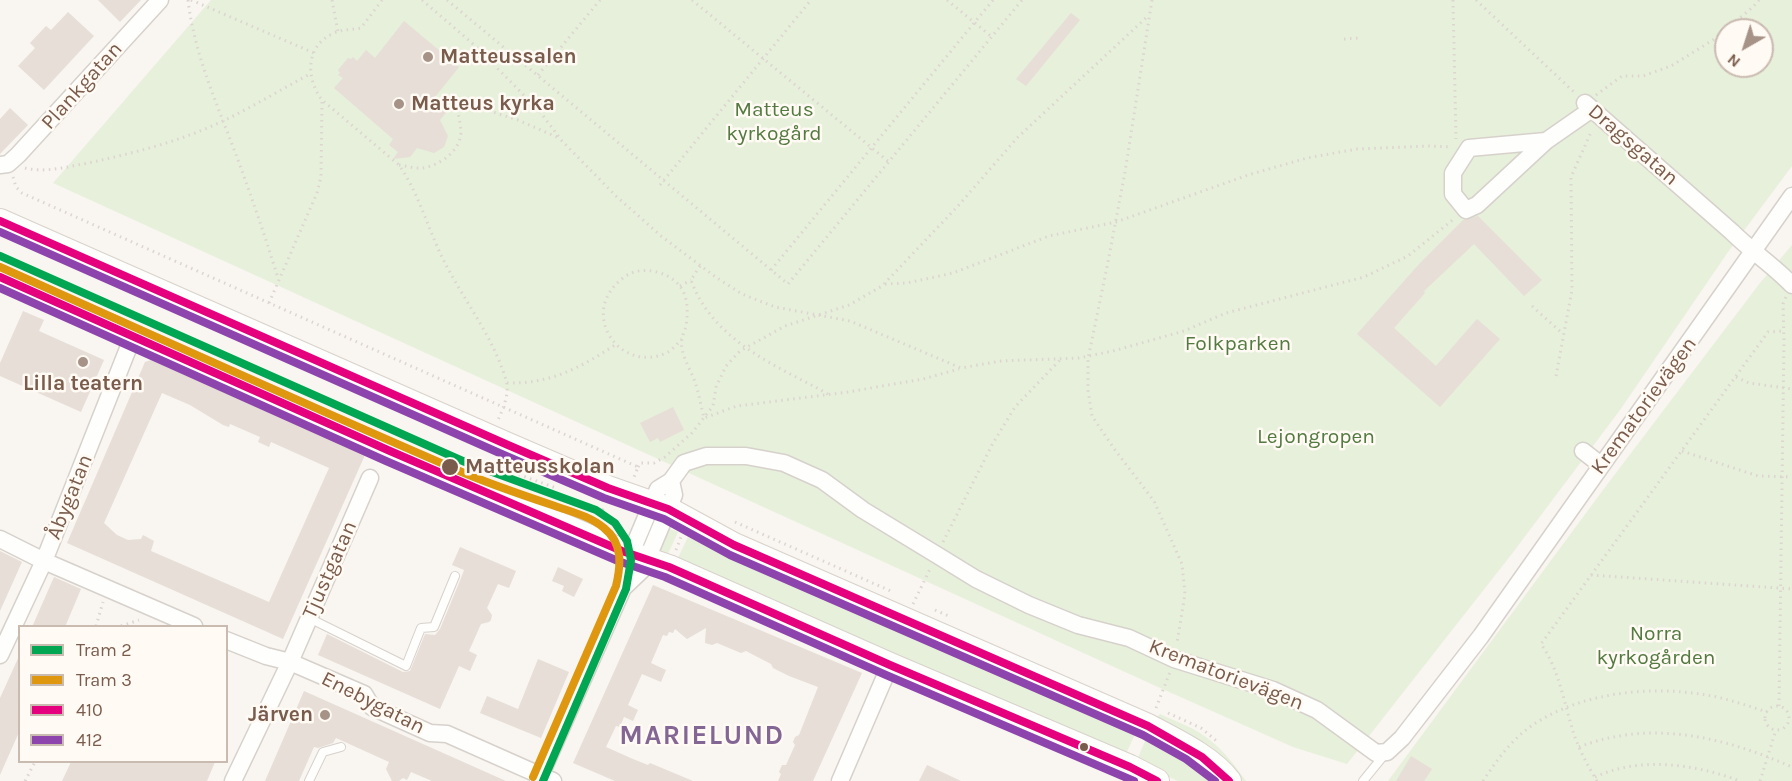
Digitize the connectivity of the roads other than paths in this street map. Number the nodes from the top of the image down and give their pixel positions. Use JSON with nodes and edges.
{"nodes":[{"id":1,"x":160,"y":0,"type":"edge"},
{"id":2,"x":1545,"y":141,"type":"junction"},
{"id":3,"x":4,"y":165,"type":"edge"},
{"id":4,"x":1792,"y":196,"type":"edge"},
{"id":5,"x":0,"y":221,"type":"edge"},
{"id":6,"x":1752,"y":252,"type":"junction"},
{"id":7,"x":0,"y":277,"type":"edge"},
{"id":8,"x":1791,"y":285,"type":"edge"},
{"id":9,"x":133,"y":336,"type":"junction"},
{"id":10,"x":1583,"y":450,"type":"dead end"},
{"id":11,"x":1601,"y":465,"type":"junction"},
{"id":12,"x":370,"y":478,"type":"dead end"},
{"id":13,"x":663,"y":507,"type":"junction"},
{"id":14,"x":0,"y":538,"type":"edge"},
{"id":15,"x":649,"y":559,"type":"junction"},
{"id":16,"x":44,"y":561,"type":"junction"},
{"id":17,"x":455,"y":576,"type":"dead end"},
{"id":18,"x":309,"y":618,"type":"junction"},
{"id":19,"x":189,"y":625,"type":"edge"},
{"id":20,"x":228,"y":641,"type":"edge"},
{"id":21,"x":0,"y":655,"type":"edge"},
{"id":22,"x":290,"y":662,"type":"junction"},
{"id":23,"x":890,"y":665,"type":"junction"},
{"id":24,"x":341,"y":747,"type":"dead end"},
{"id":25,"x":1387,"y":752,"type":"junction"},
{"id":26,"x":544,"y":779,"type":"edge"},
{"id":27,"x":233,"y":781,"type":"edge"},
{"id":28,"x":309,"y":781,"type":"edge"},
{"id":29,"x":840,"y":781,"type":"edge"},
{"id":30,"x":1157,"y":781,"type":"edge"},
{"id":31,"x":1229,"y":781,"type":"edge"},
{"id":32,"x":1363,"y":781,"type":"edge"}],
"edges":[{"from":1,"to":3,"type":"street","name":"Plankgatan"},
{"from":2,"to":2,"type":"street"},
{"from":2,"to":6,"type":"street","name":"Dragsgatan"},
{"from":4,"to":6,"type":"street","name":"Krematorievägen"},
{"from":5,"to":13,"type":"main road"},
{"from":6,"to":8,"type":"street","name":"Dragsgatan"},
{"from":6,"to":11,"type":"street","name":"Krematorievägen"},
{"from":7,"to":9,"type":"main road"},
{"from":9,"to":15,"type":"main road"},
{"from":9,"to":16,"type":"street","name":"Åbygatan"},
{"from":10,"to":11,"type":"street"},
{"from":11,"to":25,"type":"street","name":"Krematorievägen"},
{"from":12,"to":18,"type":"street","name":"Tjustgatan"},
{"from":13,"to":15,"type":"street"},
{"from":13,"to":25,"type":"street","name":"Krematorievägen"},
{"from":13,"to":31,"type":"main road"},
{"from":14,"to":16,"type":"street"},
{"from":15,"to":23,"type":"main road"},
{"from":15,"to":26,"type":"street"},
{"from":16,"to":19,"type":"street"},
{"from":16,"to":21,"type":"street","name":"Åbygatan"},
{"from":17,"to":18,"type":"lane"},
{"from":18,"to":22,"type":"street","name":"Tjustgatan"},
{"from":20,"to":22,"type":"street","name":"Enebygatan"},
{"from":22,"to":26,"type":"street","name":"Enebygatan"},
{"from":22,"to":27,"type":"street","name":"Tjustgatan"},
{"from":23,"to":29,"type":"street"},
{"from":23,"to":30,"type":"main road"},
{"from":24,"to":28,"type":"lane"},
{"from":25,"to":32,"type":"lane"}]}
